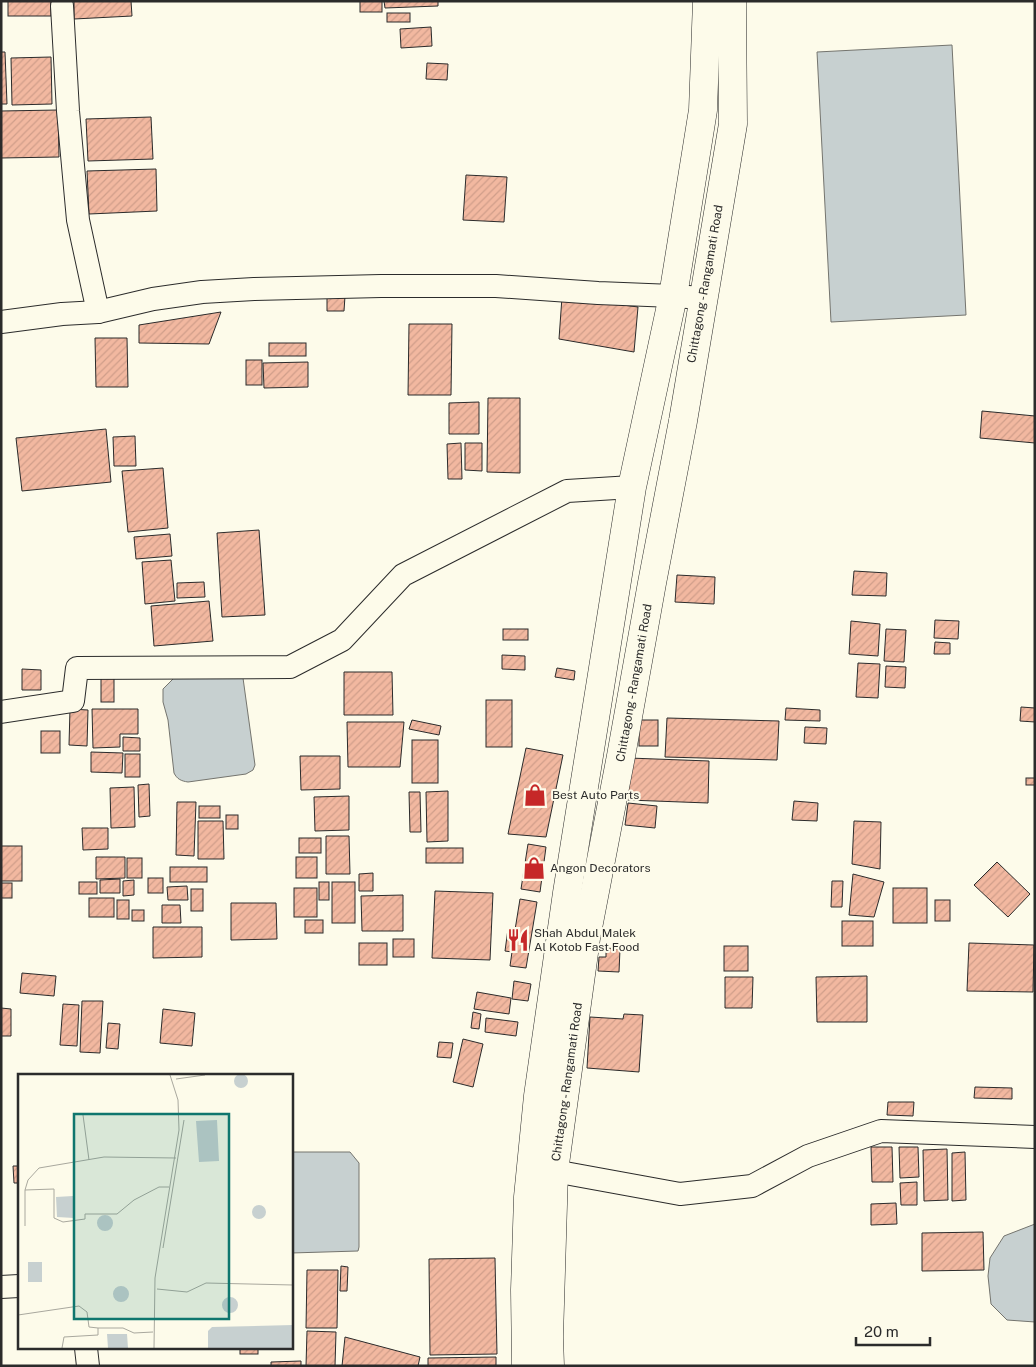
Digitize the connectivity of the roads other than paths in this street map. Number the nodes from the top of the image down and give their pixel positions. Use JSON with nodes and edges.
{"nodes":[{"id":1,"x":720,"y":2,"type":"edge"},
{"id":2,"x":62,"y":6,"type":"dead end"},
{"id":3,"x":673,"y":296,"type":"junction"},
{"id":4,"x":703,"y":298,"type":"junction"},
{"id":5,"x":98,"y":312,"type":"junction"},
{"id":6,"x":1,"y":322,"type":"edge"},
{"id":7,"x":632,"y":487,"type":"junction"},
{"id":8,"x":1,"y":712,"type":"edge"},
{"id":9,"x":1035,"y":1137,"type":"edge"},
{"id":10,"x":554,"y":1171,"type":"junction"},
{"id":11,"x":18,"y":1286,"type":"edge"},
{"id":12,"x":1,"y":1287,"type":"edge"},
{"id":13,"x":86,"y":1350,"type":"edge"},
{"id":14,"x":88,"y":1366,"type":"edge"},
{"id":15,"x":526,"y":1366,"type":"edge"},
{"id":16,"x":550,"y":1366,"type":"edge"}],
"edges":[{"from":1,"to":3,"type":"highway","name":"Chittagong - Rangamati Road"},
{"from":1,"to":4,"type":"highway","name":"Chittagong - Rangamati Road"},
{"from":2,"to":5,"type":"street"},
{"from":3,"to":4,"type":"street"},
{"from":3,"to":5,"type":"street"},
{"from":3,"to":7,"type":"highway","name":"Chittagong - Rangamati Road"},
{"from":4,"to":10,"type":"highway","name":"Chittagong - Rangamati Road"},
{"from":5,"to":6,"type":"street"},
{"from":7,"to":8,"type":"street"},
{"from":7,"to":15,"type":"highway","name":"Chittagong - Rangamati Road"},
{"from":9,"to":10,"type":"street"},
{"from":10,"to":16,"type":"highway","name":"Chittagong - Rangamati Road"},
{"from":11,"to":12,"type":"street"},
{"from":13,"to":14,"type":"street"}]}
